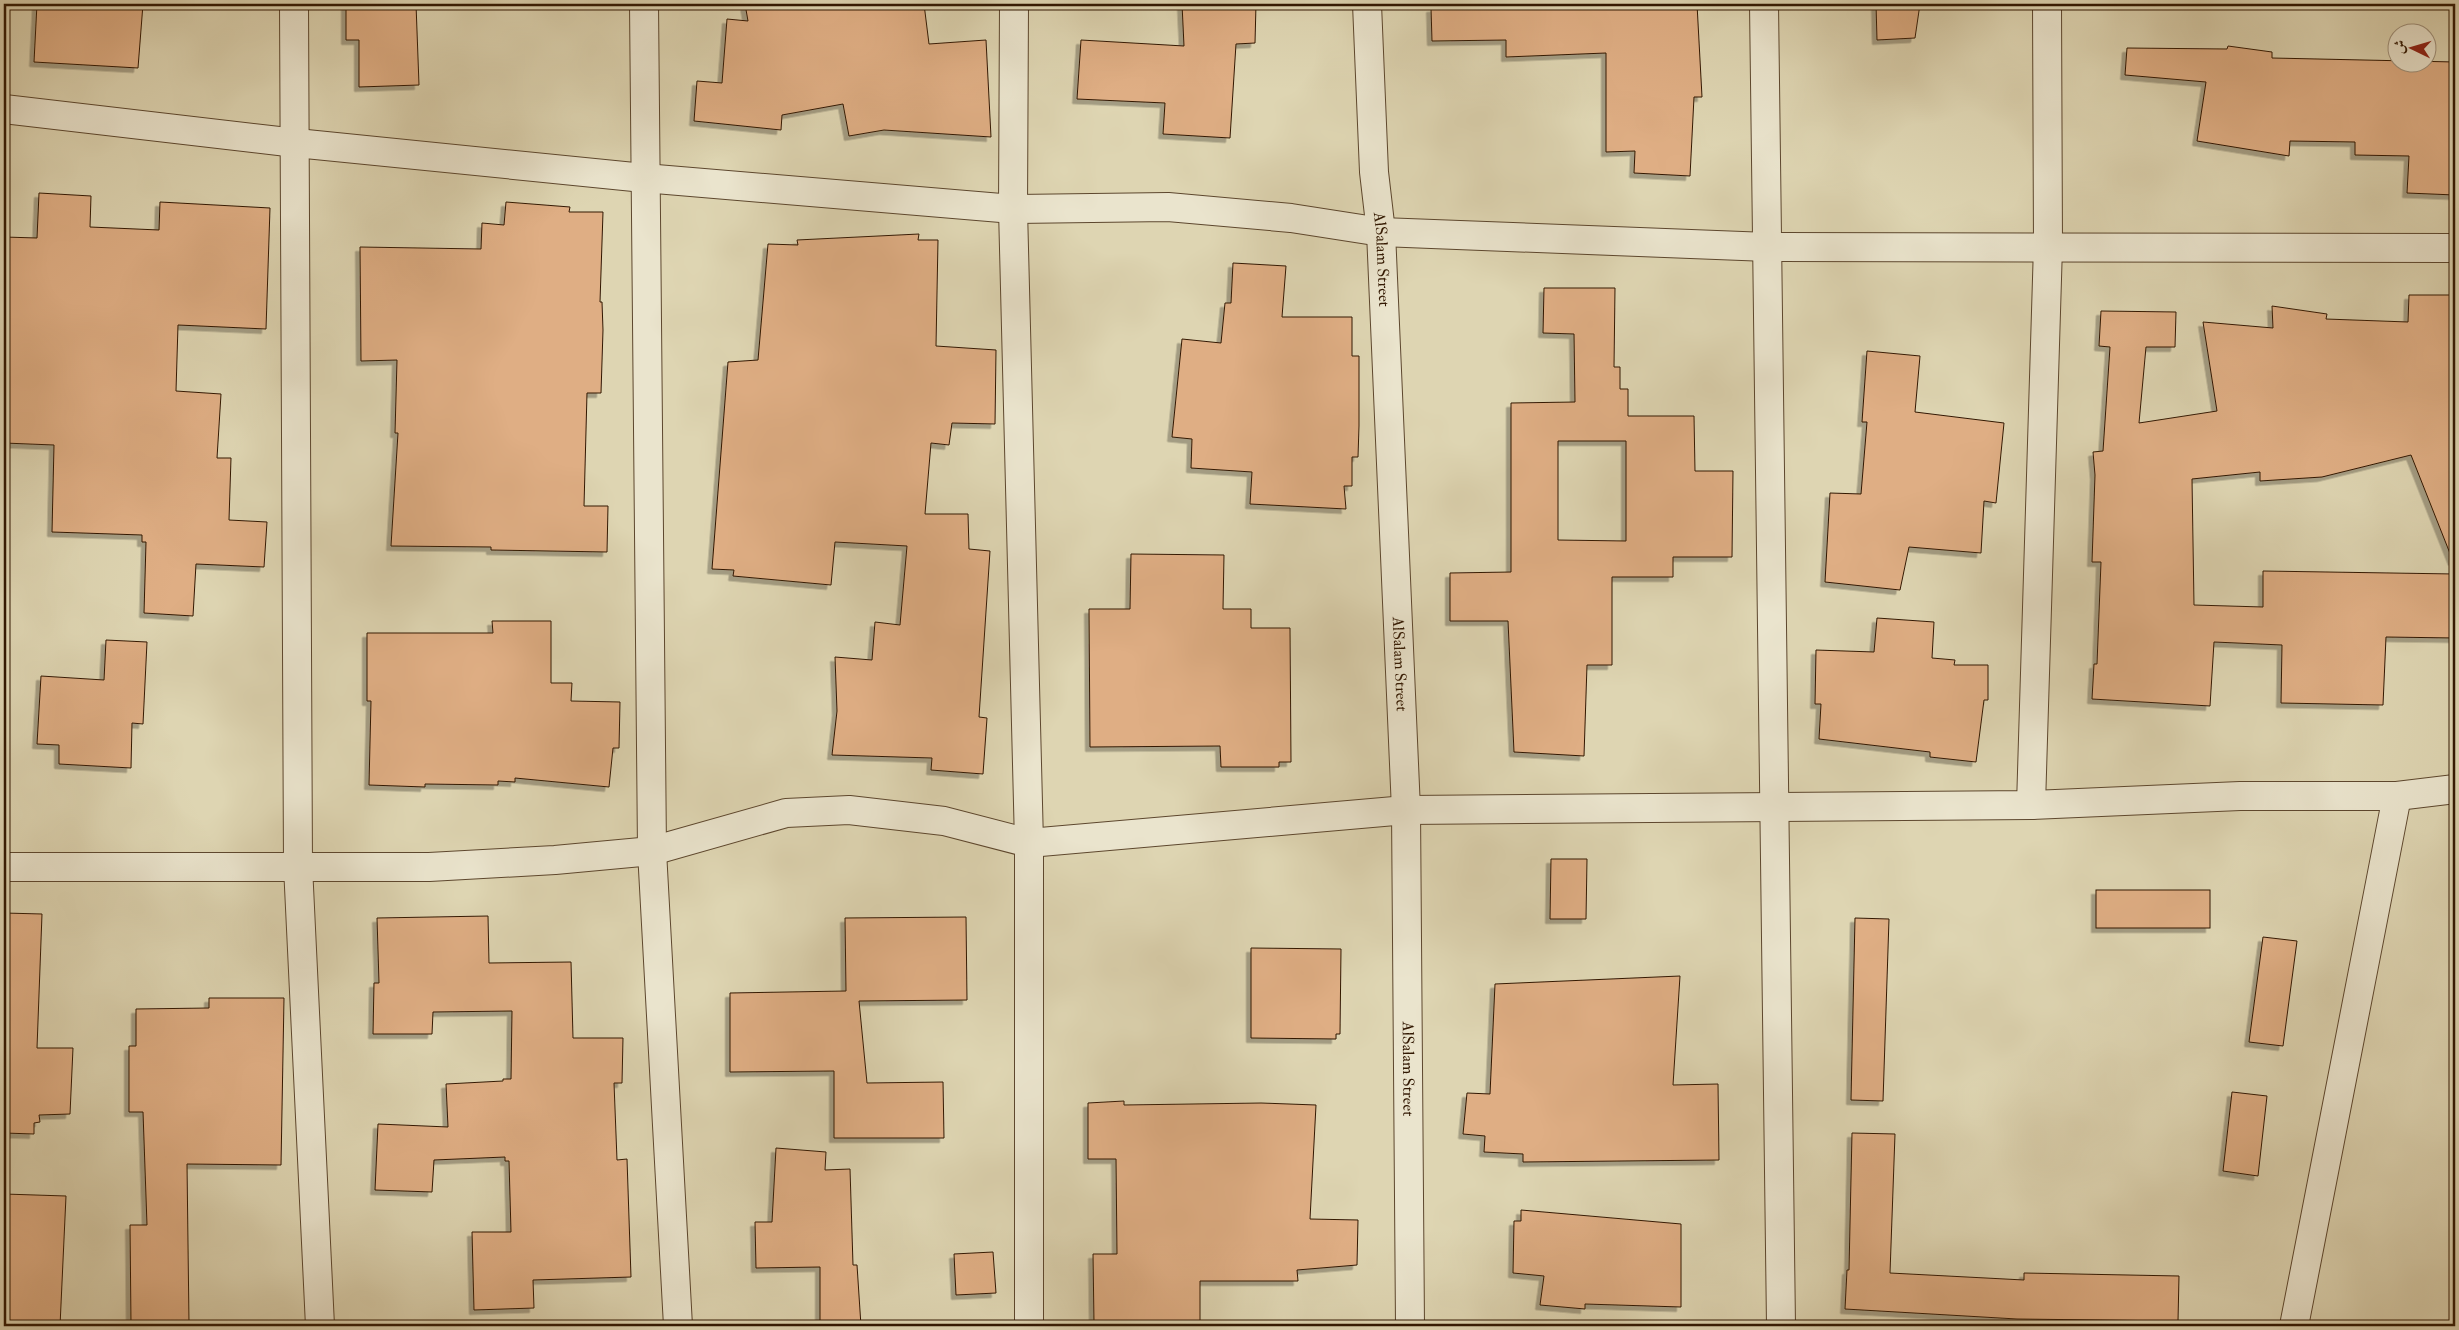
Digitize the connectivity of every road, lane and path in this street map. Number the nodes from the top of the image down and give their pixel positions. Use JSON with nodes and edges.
{"nodes":[{"id":1,"x":294,"y":4,"type":"edge"},
{"id":2,"x":644,"y":4,"type":"edge"},
{"id":3,"x":1014,"y":4,"type":"edge"},
{"id":4,"x":1367,"y":4,"type":"edge"},
{"id":5,"x":1764,"y":4,"type":"edge"},
{"id":6,"x":2047,"y":4,"type":"edge"},
{"id":7,"x":4,"y":109,"type":"edge"},
{"id":8,"x":296,"y":143,"type":"junction"},
{"id":9,"x":644,"y":178,"type":"junction"},
{"id":10,"x":1014,"y":209,"type":"junction"},
{"id":11,"x":1381,"y":232,"type":"junction"},
{"id":12,"x":2048,"y":246,"type":"junction"},
{"id":13,"x":1768,"y":247,"type":"junction"},
{"id":14,"x":2455,"y":248,"type":"edge"},
{"id":15,"x":2455,"y":789,"type":"edge"},
{"id":16,"x":2397,"y":796,"type":"junction"},
{"id":17,"x":2031,"y":805,"type":"junction"},
{"id":18,"x":1776,"y":807,"type":"junction"},
{"id":19,"x":1406,"y":810,"type":"junction"},
{"id":20,"x":1029,"y":843,"type":"junction"},
{"id":21,"x":652,"y":851,"type":"junction"},
{"id":22,"x":298,"y":866,"type":"junction"},
{"id":23,"x":4,"y":867,"type":"edge"},
{"id":24,"x":320,"y":1326,"type":"edge"},
{"id":25,"x":678,"y":1326,"type":"edge"},
{"id":26,"x":1029,"y":1326,"type":"edge"},
{"id":27,"x":1410,"y":1326,"type":"edge"},
{"id":28,"x":1781,"y":1326,"type":"edge"},
{"id":29,"x":2294,"y":1326,"type":"edge"}],
"edges":[{"from":1,"to":8,"type":"street"},
{"from":2,"to":9,"type":"street"},
{"from":3,"to":10,"type":"street"},
{"from":4,"to":11,"type":"street","name":"AlSalam Street"},
{"from":5,"to":13,"type":"street"},
{"from":6,"to":12,"type":"street"},
{"from":7,"to":8,"type":"street"},
{"from":8,"to":9,"type":"street"},
{"from":8,"to":22,"type":"street"},
{"from":9,"to":10,"type":"street"},
{"from":9,"to":21,"type":"street"},
{"from":10,"to":11,"type":"street"},
{"from":10,"to":20,"type":"street"},
{"from":11,"to":13,"type":"street"},
{"from":11,"to":19,"type":"street","name":"AlSalam Street"},
{"from":12,"to":13,"type":"street"},
{"from":12,"to":14,"type":"street"},
{"from":12,"to":17,"type":"street"},
{"from":13,"to":18,"type":"street"},
{"from":15,"to":16,"type":"street"},
{"from":16,"to":17,"type":"street"},
{"from":16,"to":29,"type":"street"},
{"from":17,"to":18,"type":"street"},
{"from":18,"to":19,"type":"street"},
{"from":18,"to":28,"type":"street"},
{"from":19,"to":20,"type":"street"},
{"from":19,"to":27,"type":"street","name":"AlSalam Street"},
{"from":20,"to":21,"type":"street"},
{"from":20,"to":26,"type":"street"},
{"from":21,"to":22,"type":"street"},
{"from":21,"to":25,"type":"street"},
{"from":22,"to":23,"type":"street"},
{"from":22,"to":24,"type":"street"}]}
